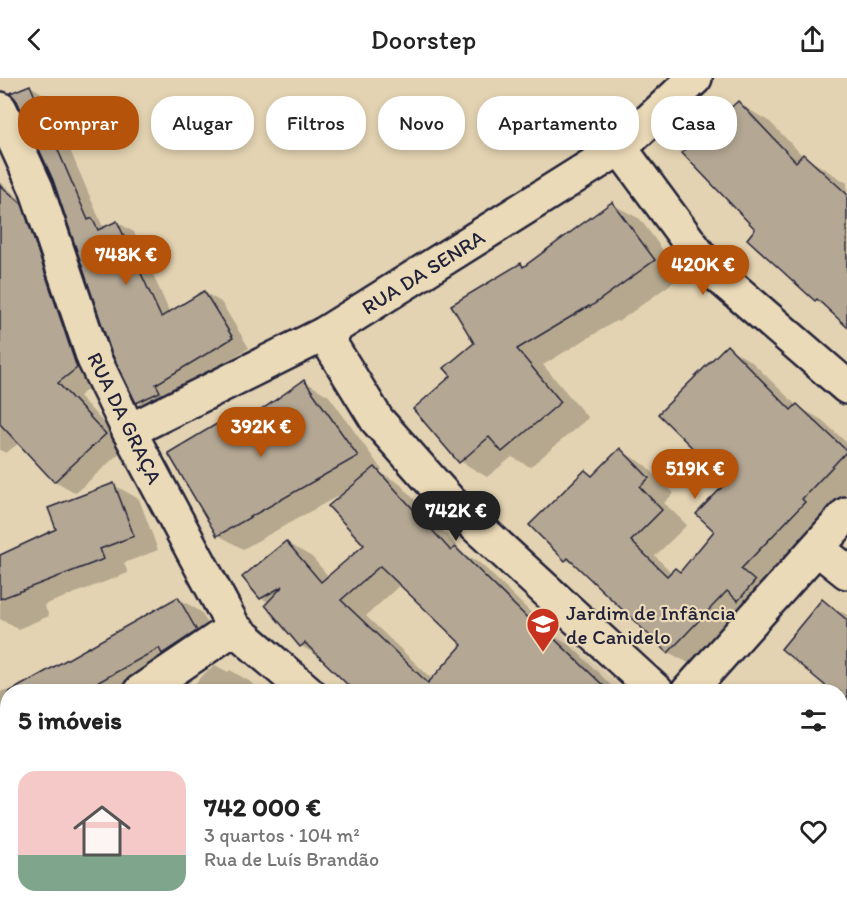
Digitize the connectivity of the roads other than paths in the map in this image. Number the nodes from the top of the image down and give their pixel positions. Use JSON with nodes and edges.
{"nodes":[{"id":1,"x":695,"y":78,"type":"edge"},
{"id":2,"x":0,"y":109,"type":"edge"},
{"id":3,"x":639,"y":131,"type":"edge"},
{"id":4,"x":618,"y":150,"type":"edge"},
{"id":5,"x":622,"y":150,"type":"edge"},
{"id":6,"x":324,"y":334,"type":"junction"},
{"id":7,"x":847,"y":387,"type":"edge"},
{"id":8,"x":129,"y":431,"type":"junction"},
{"id":9,"x":847,"y":514,"type":"edge"},
{"id":10,"x":817,"y":548,"type":"junction"},
{"id":11,"x":847,"y":572,"type":"edge"},
{"id":12,"x":234,"y":628,"type":"junction"},
{"id":13,"x":152,"y":684,"type":"edge"},
{"id":14,"x":299,"y":684,"type":"edge"},
{"id":15,"x":648,"y":684,"type":"edge"},
{"id":16,"x":695,"y":684,"type":"edge"}],
"edges":[{"from":1,"to":3,"type":"street","name":"RUA DA SENRA"},
{"from":2,"to":8,"type":"street","name":"RUA DA GRAÇA"},
{"from":4,"to":6,"type":"street","name":"RUA DA SENRA"},
{"from":5,"to":7,"type":"street"},
{"from":6,"to":8,"type":"street","name":"RUA DA SENRA"},
{"from":6,"to":15,"type":"street"},
{"from":8,"to":12,"type":"street","name":"RUA DA GRAÇA"},
{"from":9,"to":10,"type":"street"},
{"from":10,"to":11,"type":"street"},
{"from":10,"to":16,"type":"street"},
{"from":12,"to":13,"type":"street"},
{"from":12,"to":14,"type":"street","name":"RUA DA GRAÇA"}]}
